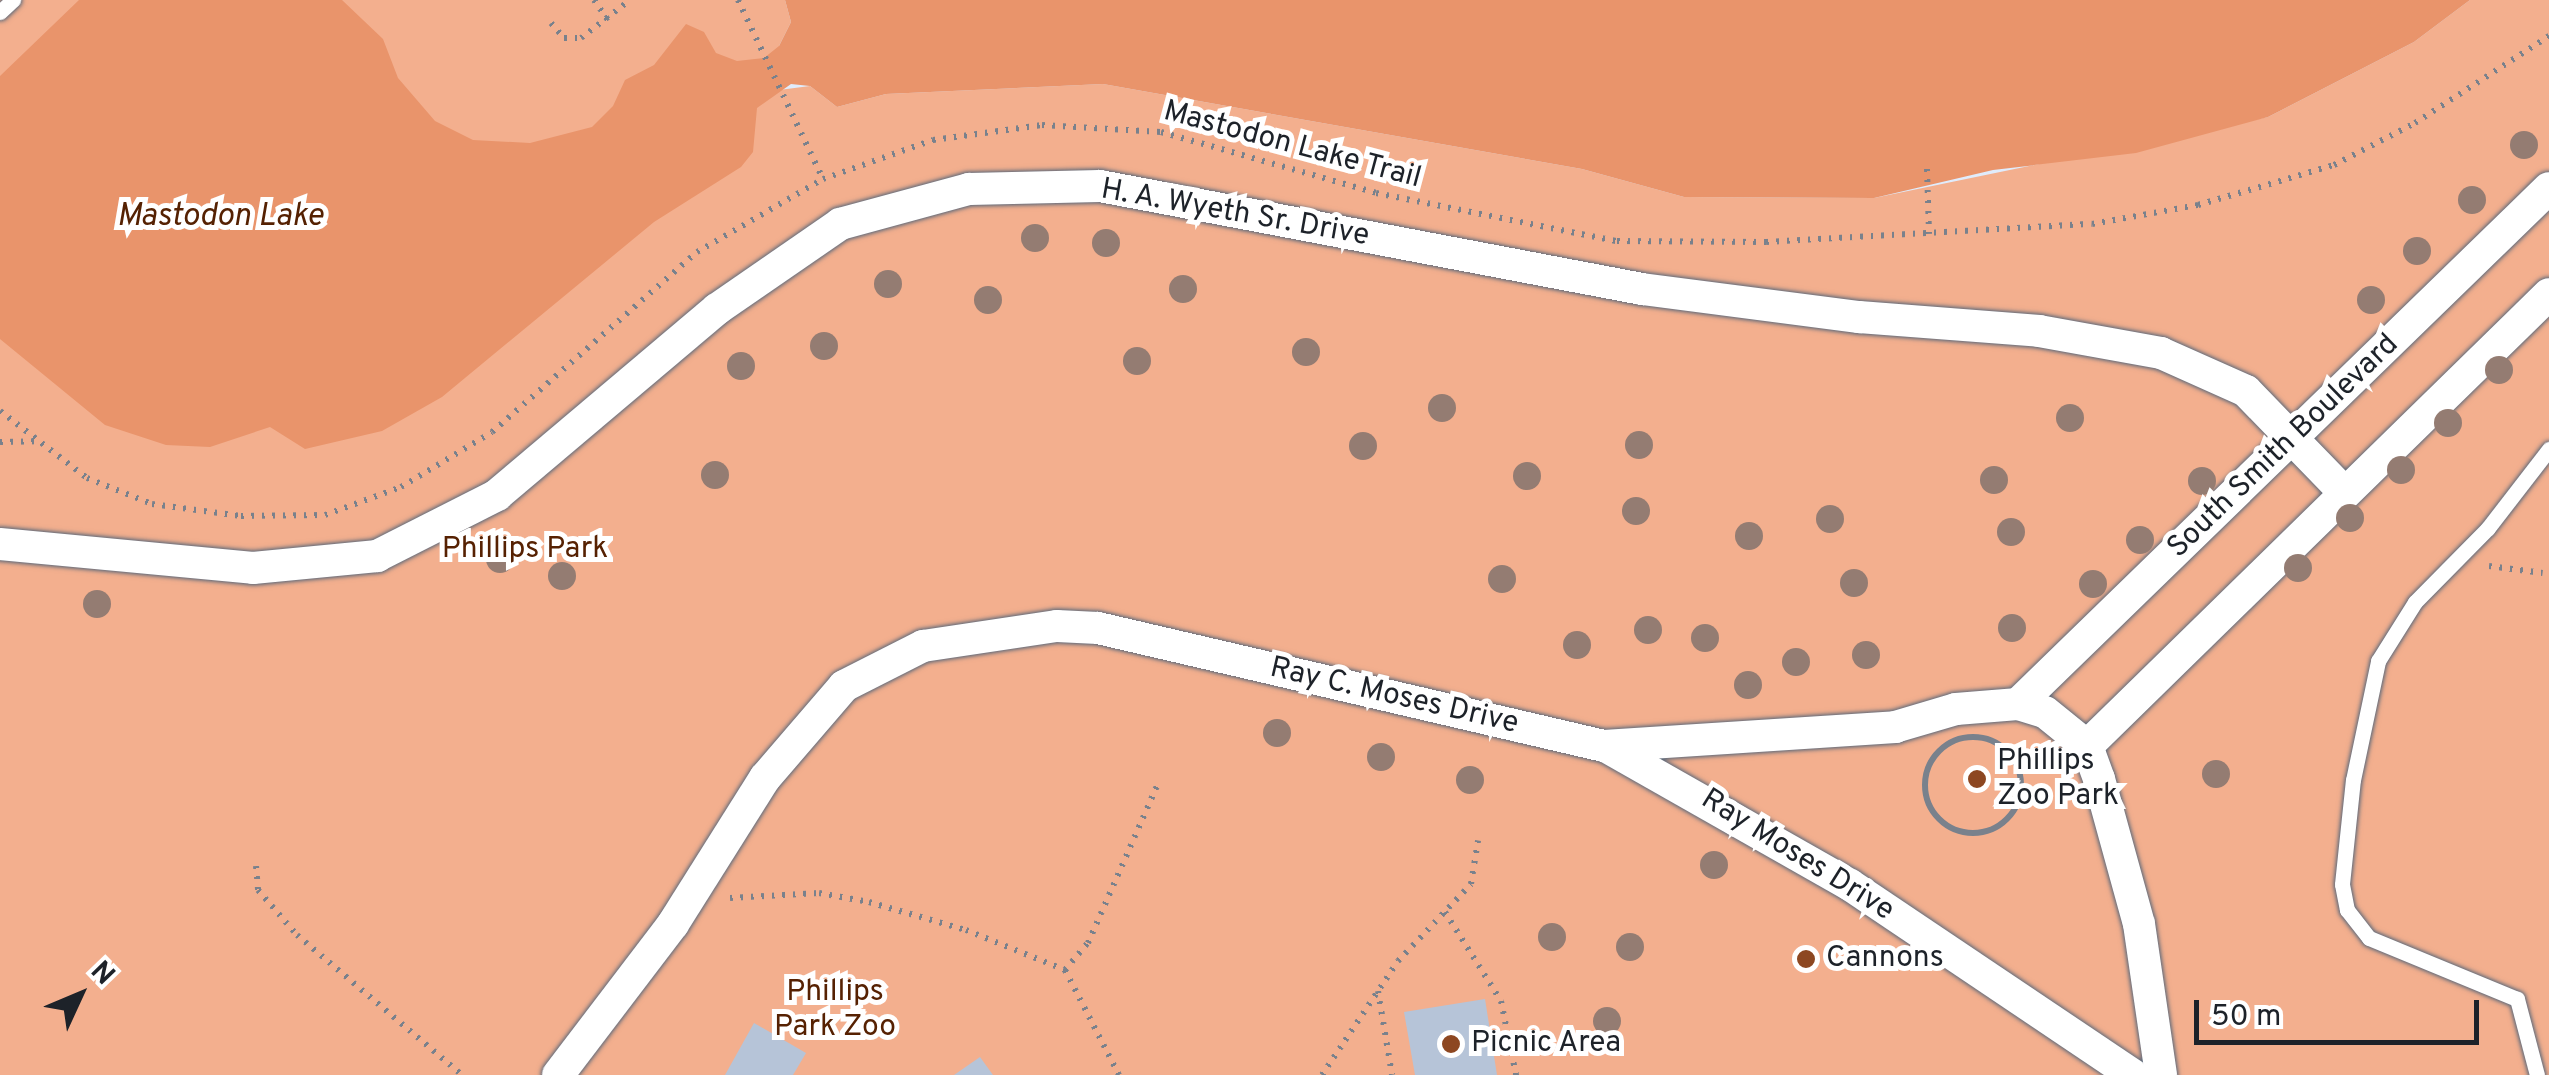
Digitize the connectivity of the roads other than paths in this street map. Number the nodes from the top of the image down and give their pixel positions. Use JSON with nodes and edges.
{"nodes":[{"id":1,"x":12,"y":0,"type":"edge"},
{"id":2,"x":0,"y":12,"type":"edge"},
{"id":3,"x":2549,"y":188,"type":"edge"},
{"id":4,"x":2549,"y":294,"type":"edge"},
{"id":5,"x":2294,"y":438,"type":"junction"},
{"id":6,"x":2549,"y":448,"type":"edge"},
{"id":7,"x":2346,"y":493,"type":"junction"},
{"id":8,"x":0,"y":544,"type":"edge"},
{"id":9,"x":2018,"y":704,"type":"junction"},
{"id":10,"x":1604,"y":746,"type":"junction"},
{"id":11,"x":2088,"y":746,"type":"junction"},
{"id":12,"x":558,"y":1075,"type":"edge"},
{"id":13,"x":2133,"y":1075,"type":"edge"},
{"id":14,"x":2161,"y":1075,"type":"edge"},
{"id":15,"x":2537,"y":1075,"type":"edge"}],
"edges":[{"from":1,"to":2,"type":"lane"},
{"from":3,"to":5,"type":"street","name":"South Smith Boulevard"},
{"from":4,"to":7,"type":"street"},
{"from":5,"to":7,"type":"street","name":"H. A. Wyeth Sr. Drive"},
{"from":5,"to":8,"type":"street","name":"H. A. Wyeth Sr. Drive"},
{"from":5,"to":9,"type":"street","name":"South Smith Boulevard"},
{"from":6,"to":15,"type":"lane"},
{"from":7,"to":11,"type":"street"},
{"from":9,"to":10,"type":"street","name":"Ray C. Moses Drive"},
{"from":9,"to":11,"type":"street"},
{"from":10,"to":12,"type":"street","name":"Ray C. Moses Drive"},
{"from":10,"to":13,"type":"street","name":"Ray Moses Drive"},
{"from":11,"to":14,"type":"street"}]}
